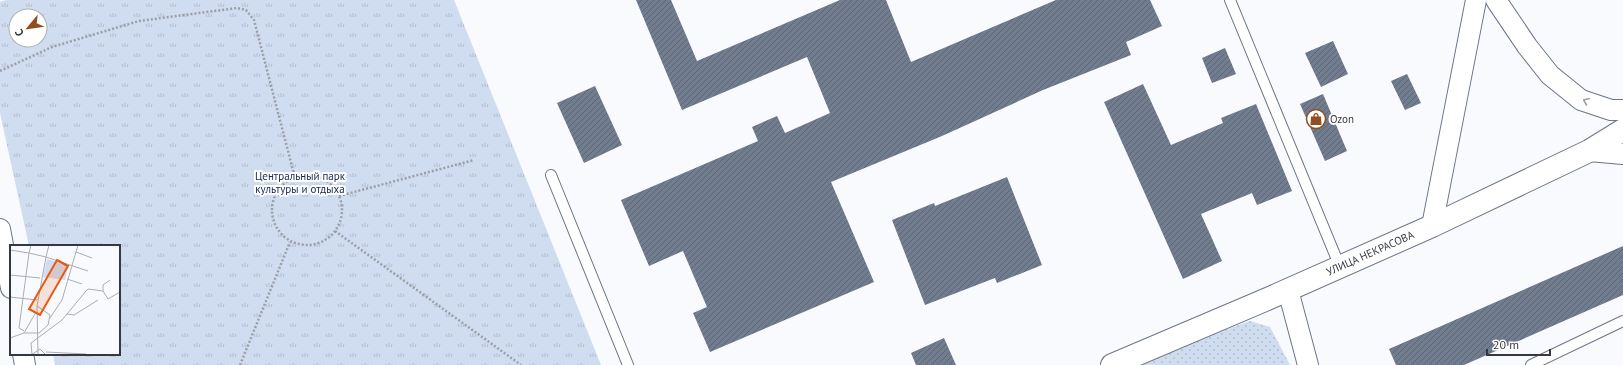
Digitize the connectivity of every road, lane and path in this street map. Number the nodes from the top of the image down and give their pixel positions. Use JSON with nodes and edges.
{"nodes":[{"id":1,"x":1230,"y":0,"type":"edge"},
{"id":2,"x":1476,"y":0,"type":"edge"},
{"id":3,"x":1496,"y":0,"type":"edge"},
{"id":4,"x":0,"y":71,"type":"edge"},
{"id":5,"x":1623,"y":110,"type":"edge"},
{"id":6,"x":1623,"y":130,"type":"edge"},
{"id":7,"x":1589,"y":151,"type":"junction"},
{"id":8,"x":1623,"y":154,"type":"edge"},
{"id":9,"x":474,"y":160,"type":"dead end"},
{"id":10,"x":551,"y":175,"type":"dead end"},
{"id":11,"x":295,"y":178,"type":"junction"},
{"id":12,"x":339,"y":196,"type":"junction"},
{"id":13,"x":1432,"y":226,"type":"junction"},
{"id":14,"x":0,"y":229,"type":"edge"},
{"id":15,"x":335,"y":231,"type":"junction"},
{"id":16,"x":290,"y":242,"type":"junction"},
{"id":17,"x":1340,"y":267,"type":"junction"},
{"id":18,"x":10,"y":283,"type":"edge"},
{"id":19,"x":1288,"y":290,"type":"junction"},
{"id":20,"x":1623,"y":321,"type":"edge"},
{"id":21,"x":23,"y":355,"type":"edge"},
{"id":22,"x":25,"y":365,"type":"edge"},
{"id":23,"x":240,"y":365,"type":"edge"},
{"id":24,"x":521,"y":365,"type":"edge"},
{"id":25,"x":628,"y":365,"type":"edge"},
{"id":26,"x":1112,"y":365,"type":"edge"},
{"id":27,"x":1308,"y":365,"type":"edge"},
{"id":28,"x":1531,"y":365,"type":"edge"}],
"edges":[{"from":1,"to":17,"type":"lane"},
{"from":2,"to":13,"type":"street"},
{"from":5,"to":3,"type":"street","one_way":true},
{"from":4,"to":11,"type":"path"},
{"from":6,"to":7,"type":"main road","name":"УЛИЦА НЕКРАСОВА"},
{"from":7,"to":8,"type":"street"},
{"from":7,"to":13,"type":"main road","name":"УЛИЦА НЕКРАСОВА"},
{"from":9,"to":12,"type":"path"},
{"from":10,"to":25,"type":"lane"},
{"from":11,"to":12,"type":"path"},
{"from":11,"to":16,"type":"path"},
{"from":12,"to":15,"type":"path"},
{"from":13,"to":17,"type":"main road","name":"УЛИЦА НЕКРАСОВА"},
{"from":14,"to":18,"type":"street"},
{"from":15,"to":16,"type":"path"},
{"from":15,"to":24,"type":"path"},
{"from":16,"to":23,"type":"path"},
{"from":17,"to":19,"type":"main road","name":"УЛИЦА НЕКРАСОВА"},
{"from":19,"to":26,"type":"main road","name":"УЛИЦА НЕКРАСОВА"},
{"from":19,"to":27,"type":"street"},
{"from":20,"to":28,"type":"lane"},
{"from":21,"to":22,"type":"street"}]}
